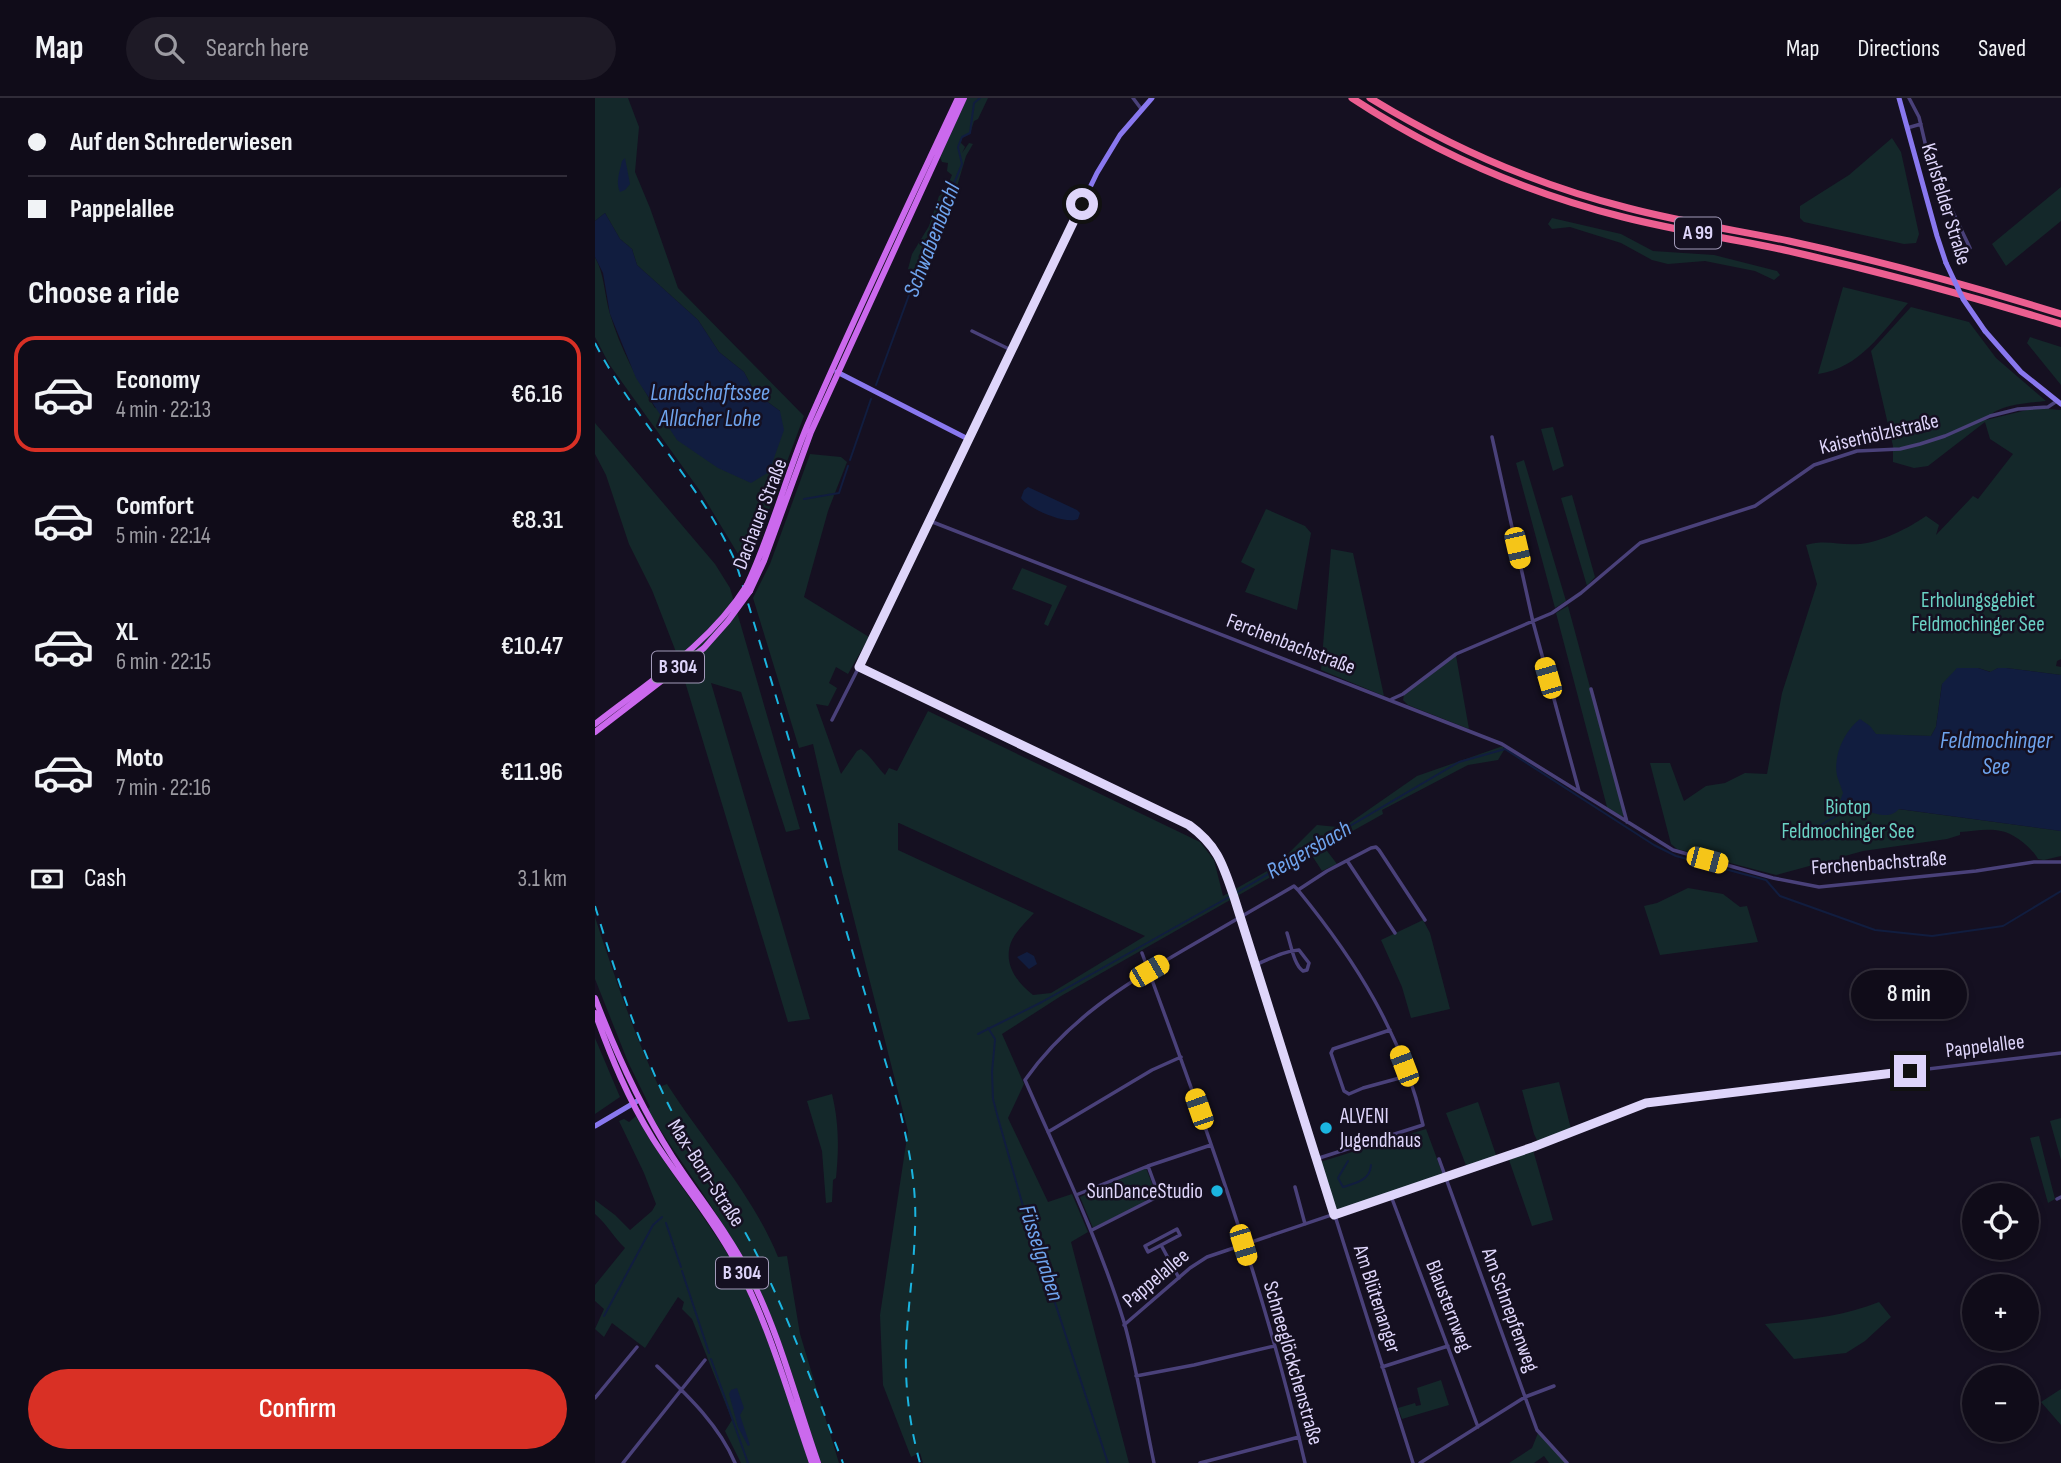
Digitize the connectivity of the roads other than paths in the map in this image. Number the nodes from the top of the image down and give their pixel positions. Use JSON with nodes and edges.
{"nodes":[{"id":1,"x":958,"y":98,"type":"edge"},
{"id":2,"x":964,"y":98,"type":"edge"},
{"id":3,"x":1133,"y":98,"type":"edge"},
{"id":4,"x":1151,"y":98,"type":"edge"},
{"id":5,"x":1352,"y":98,"type":"edge"},
{"id":6,"x":1370,"y":98,"type":"edge"},
{"id":7,"x":1899,"y":98,"type":"edge"},
{"id":8,"x":1909,"y":98,"type":"edge"},
{"id":9,"x":1142,"y":110,"type":"junction"},
{"id":10,"x":1921,"y":124,"type":"junction"},
{"id":11,"x":1907,"y":128,"type":"junction"},
{"id":12,"x":1970,"y":248,"type":"dead end"},
{"id":13,"x":2061,"y":314,"type":"edge"},
{"id":14,"x":2061,"y":324,"type":"edge"},
{"id":15,"x":972,"y":331,"type":"dead end"},
{"id":16,"x":1011,"y":351,"type":"junction"},
{"id":17,"x":835,"y":371,"type":"junction"},
{"id":18,"x":2059,"y":402,"type":"edge"},
{"id":19,"x":1492,"y":437,"type":"dead end"},
{"id":20,"x":968,"y":439,"type":"junction"},
{"id":21,"x":930,"y":521,"type":"junction"},
{"id":22,"x":748,"y":588,"type":"junction"},
{"id":23,"x":1533,"y":622,"type":"junction"},
{"id":24,"x":859,"y":667,"type":"junction"},
{"id":25,"x":1591,"y":689,"type":"dead end"},
{"id":26,"x":1401,"y":696,"type":"junction"},
{"id":27,"x":1391,"y":700,"type":"junction"},
{"id":28,"x":1402,"y":704,"type":"junction"},
{"id":29,"x":832,"y":720,"type":"dead end"},
{"id":30,"x":595,"y":724,"type":"edge"},
{"id":31,"x":595,"y":732,"type":"edge"},
{"id":32,"x":1579,"y":792,"type":"junction"},
{"id":33,"x":1627,"y":822,"type":"junction"},
{"id":34,"x":1347,"y":861,"type":"junction"},
{"id":35,"x":2061,"y":862,"type":"edge"},
{"id":36,"x":1298,"y":890,"type":"junction"},
{"id":37,"x":1240,"y":917,"type":"junction"},
{"id":38,"x":1425,"y":920,"type":"dead end"},
{"id":39,"x":1287,"y":933,"type":"dead end"},
{"id":40,"x":1395,"y":933,"type":"dead end"},
{"id":41,"x":1293,"y":950,"type":"junction"},
{"id":42,"x":1142,"y":953,"type":"dead end"},
{"id":43,"x":1255,"y":965,"type":"junction"},
{"id":44,"x":1149,"y":971,"type":"junction"},
{"id":45,"x":595,"y":998,"type":"edge"},
{"id":46,"x":595,"y":1013,"type":"edge"},
{"id":47,"x":1390,"y":1030,"type":"junction"},
{"id":48,"x":2061,"y":1053,"type":"edge"},
{"id":49,"x":1181,"y":1057,"type":"junction"},
{"id":50,"x":1408,"y":1076,"type":"junction"},
{"id":51,"x":636,"y":1101,"type":"junction"},
{"id":52,"x":595,"y":1126,"type":"edge"},
{"id":53,"x":1048,"y":1132,"type":"junction"},
{"id":54,"x":1211,"y":1144,"type":"junction"},
{"id":55,"x":1316,"y":1158,"type":"junction"},
{"id":56,"x":1439,"y":1159,"type":"dead end"},
{"id":57,"x":1148,"y":1166,"type":"junction"},
{"id":58,"x":1445,"y":1176,"type":"junction"},
{"id":59,"x":1295,"y":1187,"type":"dead end"},
{"id":60,"x":1076,"y":1195,"type":"junction"},
{"id":61,"x":1391,"y":1196,"type":"junction"},
{"id":62,"x":1334,"y":1215,"type":"junction"},
{"id":63,"x":1305,"y":1224,"type":"junction"},
{"id":64,"x":1092,"y":1230,"type":"junction"},
{"id":65,"x":1161,"y":1245,"type":"junction"},
{"id":66,"x":1243,"y":1245,"type":"junction"},
{"id":67,"x":1179,"y":1278,"type":"junction"},
{"id":68,"x":1125,"y":1325,"type":"junction"},
{"id":69,"x":1274,"y":1346,"type":"junction"},
{"id":70,"x":1448,"y":1346,"type":"junction"},
{"id":71,"x":637,"y":1347,"type":"dead end"},
{"id":72,"x":705,"y":1360,"type":"dead end"},
{"id":73,"x":657,"y":1366,"type":"dead end"},
{"id":74,"x":1382,"y":1367,"type":"junction"},
{"id":75,"x":1136,"y":1376,"type":"junction"},
{"id":76,"x":1554,"y":1386,"type":"dead end"},
{"id":77,"x":682,"y":1390,"type":"junction"},
{"id":78,"x":1525,"y":1397,"type":"junction"},
{"id":79,"x":595,"y":1398,"type":"edge"},
{"id":80,"x":1478,"y":1427,"type":"junction"},
{"id":81,"x":1299,"y":1437,"type":"junction"},
{"id":82,"x":623,"y":1463,"type":"edge"},
{"id":83,"x":735,"y":1463,"type":"edge"},
{"id":84,"x":812,"y":1463,"type":"edge"},
{"id":85,"x":818,"y":1463,"type":"edge"},
{"id":86,"x":1154,"y":1463,"type":"edge"},
{"id":87,"x":1200,"y":1463,"type":"edge"},
{"id":88,"x":1305,"y":1463,"type":"edge"},
{"id":89,"x":1412,"y":1463,"type":"edge"},
{"id":90,"x":1420,"y":1463,"type":"edge"},
{"id":91,"x":1567,"y":1463,"type":"edge"}],
"edges":[{"from":1,"to":17,"type":"main road","name":"Dachauer Straße","number":"B 304"},
{"from":2,"to":17,"type":"main road","name":"Dachauer Straße","number":"B 304"},
{"from":3,"to":9,"type":"street"},
{"from":4,"to":9,"type":"street"},
{"from":5,"to":14,"type":"highway","number":"A 99"},
{"from":6,"to":13,"type":"highway","number":"A 99"},
{"from":7,"to":11,"type":"street","name":"Karlsfelder Straße"},
{"from":8,"to":10,"type":"street","name":"Karlsfelder Straße"},
{"from":9,"to":16,"type":"street"},
{"from":10,"to":11,"type":"street"},
{"from":10,"to":12,"type":"street","name":"Karlsfelder Straße"},
{"from":11,"to":18,"type":"street","name":"Karlsfelder Straße","bridge":true},
{"from":15,"to":16,"type":"street"},
{"from":16,"to":20,"type":"street"},
{"from":17,"to":20,"type":"street"},
{"from":17,"to":22,"type":"main road","name":"Dachauer Straße","number":"B 304"},
{"from":18,"to":23,"type":"street","name":"Kaiserhölzlstraße"},
{"from":19,"to":23,"type":"street"},
{"from":20,"to":21,"type":"street"},
{"from":21,"to":24,"type":"street"},
{"from":21,"to":27,"type":"street","name":"Ferchenbachstraße"},
{"from":22,"to":30,"type":"main road","name":"Dachauer Straße","number":"B 304","bridge":true},
{"from":22,"to":31,"type":"main road","name":"Dachauer Straße","number":"B 304","bridge":true},
{"from":23,"to":26,"type":"street","name":"Kaiserhölzlstraße"},
{"from":23,"to":32,"type":"street"},
{"from":24,"to":29,"type":"street"},
{"from":24,"to":37,"type":"street","name":"Am Blütenanger"},
{"from":25,"to":33,"type":"street"},
{"from":26,"to":27,"type":"street","name":"Kaiserhölzlstraße"},
{"from":26,"to":28,"type":"street"},
{"from":27,"to":28,"type":"street","name":"Ferchenbachstraße"},
{"from":28,"to":32,"type":"street","name":"Ferchenbachstraße"},
{"from":32,"to":33,"type":"street","name":"Ferchenbachstraße"},
{"from":33,"to":35,"type":"street","name":"Ferchenbachstraße"},
{"from":34,"to":36,"type":"street"},
{"from":34,"to":38,"type":"street"},
{"from":34,"to":40,"type":"street"},
{"from":36,"to":37,"type":"street"},
{"from":36,"to":47,"type":"street"},
{"from":37,"to":43,"type":"street","name":"Am Blütenanger"},
{"from":37,"to":44,"type":"street"},
{"from":39,"to":41,"type":"street"},
{"from":41,"to":41,"type":"street"},
{"from":41,"to":43,"type":"street"},
{"from":42,"to":44,"type":"street","name":"Schneeglöckchenstraße"},
{"from":43,"to":55,"type":"street","name":"Am Blütenanger"},
{"from":44,"to":49,"type":"street","name":"Schneeglöckchenstraße"},
{"from":44,"to":53,"type":"street"},
{"from":45,"to":51,"type":"main road","number":"B 304"},
{"from":46,"to":51,"type":"main road","number":"B 304"},
{"from":47,"to":50,"type":"street"},
{"from":47,"to":50,"type":"street"},
{"from":48,"to":58,"type":"street","name":"Pappelallee"},
{"from":49,"to":53,"type":"street"},
{"from":49,"to":54,"type":"street","name":"Schneeglöckchenstraße"},
{"from":50,"to":55,"type":"street"},
{"from":51,"to":52,"type":"street"},
{"from":51,"to":84,"type":"main road","name":"Max-Born-Straße","number":"B 304"},
{"from":51,"to":85,"type":"main road","name":"Max-Born-Straße","number":"B 304"},
{"from":53,"to":60,"type":"street"},
{"from":54,"to":57,"type":"street"},
{"from":54,"to":66,"type":"street","name":"Schneeglöckchenstraße"},
{"from":55,"to":62,"type":"street","name":"Am Blütenanger"},
{"from":56,"to":58,"type":"street","name":"Am Schnepfenweg"},
{"from":57,"to":60,"type":"street"},
{"from":57,"to":64,"type":"street"},
{"from":58,"to":61,"type":"street","name":"Pappelallee"},
{"from":58,"to":78,"type":"street","name":"Am Schnepfenweg"},
{"from":59,"to":63,"type":"street"},
{"from":60,"to":64,"type":"street"},
{"from":61,"to":62,"type":"street","name":"Pappelallee"},
{"from":61,"to":70,"type":"street","name":"Blausternweg"},
{"from":62,"to":63,"type":"street","name":"Pappelallee"},
{"from":62,"to":74,"type":"street","name":"Am Blütenanger"},
{"from":63,"to":66,"type":"street","name":"Pappelallee"},
{"from":64,"to":68,"type":"street"},
{"from":65,"to":65,"type":"street"},
{"from":65,"to":67,"type":"street"},
{"from":66,"to":67,"type":"street","name":"Pappelallee"},
{"from":66,"to":69,"type":"street","name":"Schneeglöckchenstraße"},
{"from":67,"to":68,"type":"street","name":"Pappelallee"},
{"from":68,"to":75,"type":"street"},
{"from":69,"to":75,"type":"street"},
{"from":69,"to":81,"type":"street","name":"Schneeglöckchenstraße"},
{"from":70,"to":74,"type":"street"},
{"from":70,"to":80,"type":"street","name":"Blausternweg"},
{"from":71,"to":79,"type":"street"},
{"from":72,"to":77,"type":"street"},
{"from":73,"to":77,"type":"street"},
{"from":74,"to":89,"type":"street","name":"Am Blütenanger"},
{"from":75,"to":86,"type":"street"},
{"from":76,"to":78,"type":"street"},
{"from":77,"to":82,"type":"street"},
{"from":77,"to":83,"type":"street"},
{"from":78,"to":80,"type":"street"},
{"from":78,"to":91,"type":"street","name":"Am Schnepfenweg"},
{"from":80,"to":90,"type":"street"},
{"from":81,"to":87,"type":"street"},
{"from":81,"to":88,"type":"street","name":"Schneeglöckchenstraße"}]}
